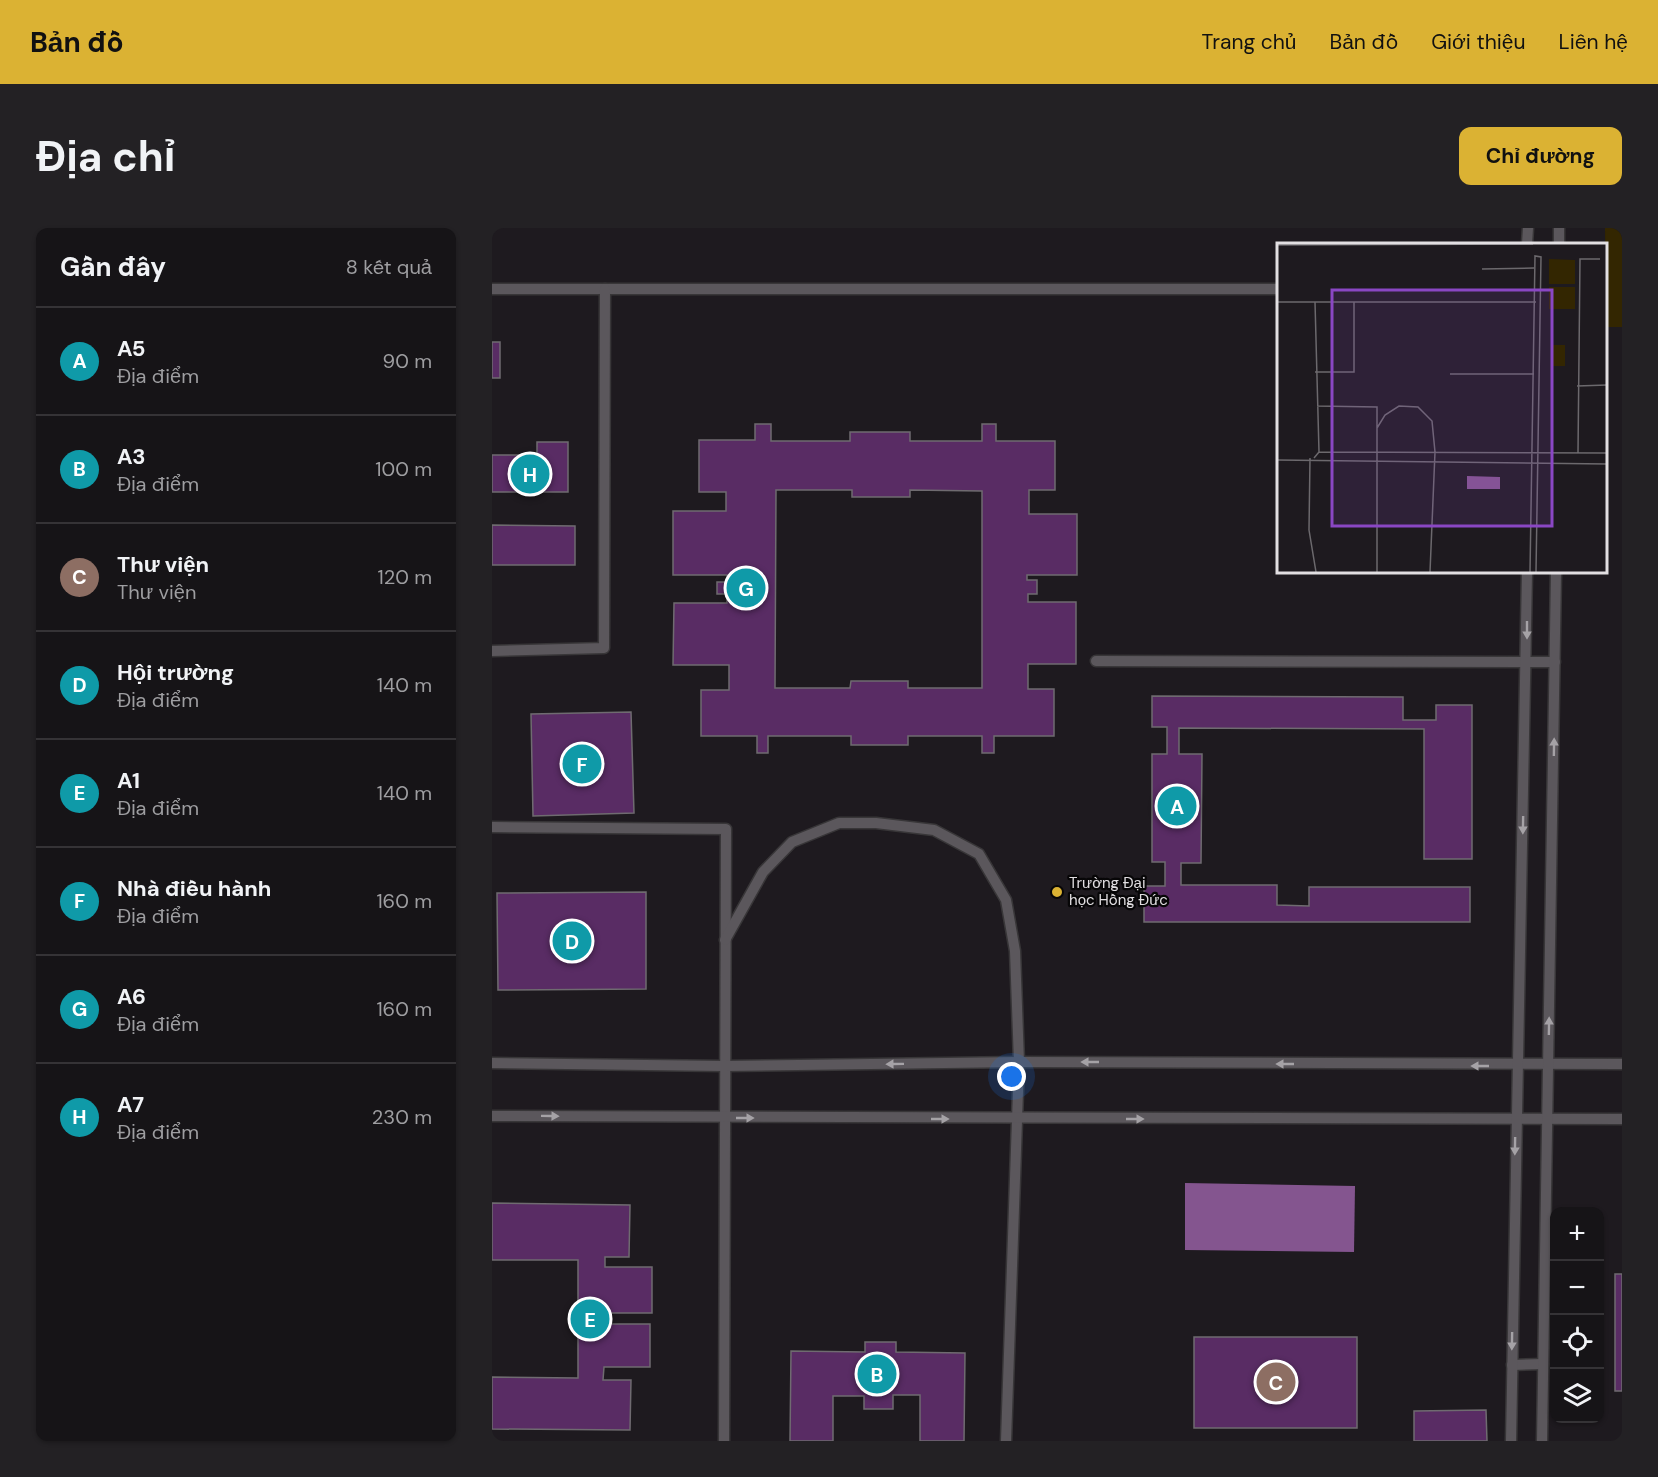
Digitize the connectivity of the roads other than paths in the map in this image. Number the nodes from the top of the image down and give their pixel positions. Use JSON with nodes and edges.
{"nodes":[{"id":1,"x":1528,"y":228,"type":"edge"},
{"id":2,"x":1527,"y":243,"type":"edge"},
{"id":3,"x":492,"y":289,"type":"edge"},
{"id":4,"x":605,"y":289,"type":"junction"},
{"id":5,"x":1277,"y":290,"type":"edge"},
{"id":6,"x":1527,"y":573,"type":"edge"},
{"id":7,"x":1556,"y":573,"type":"edge"},
{"id":8,"x":492,"y":651,"type":"edge"},
{"id":9,"x":1527,"y":660,"type":"junction"},
{"id":10,"x":1096,"y":661,"type":"dead end"},
{"id":11,"x":1555,"y":662,"type":"junction"},
{"id":12,"x":492,"y":827,"type":"edge"},
{"id":13,"x":725,"y":940,"type":"junction"},
{"id":14,"x":1019,"y":1062,"type":"junction"},
{"id":15,"x":492,"y":1063,"type":"edge"},
{"id":16,"x":1622,"y":1064,"type":"edge"},
{"id":17,"x":1548,"y":1065,"type":"junction"},
{"id":18,"x":724,"y":1066,"type":"junction"},
{"id":19,"x":1518,"y":1066,"type":"junction"},
{"id":20,"x":492,"y":1116,"type":"edge"},
{"id":21,"x":724,"y":1118,"type":"junction"},
{"id":22,"x":1018,"y":1119,"type":"junction"},
{"id":23,"x":1547,"y":1119,"type":"junction"},
{"id":24,"x":1622,"y":1119,"type":"edge"},
{"id":25,"x":1515,"y":1120,"type":"junction"},
{"id":26,"x":1543,"y":1364,"type":"junction"},
{"id":27,"x":1512,"y":1365,"type":"junction"},
{"id":28,"x":724,"y":1441,"type":"edge"},
{"id":29,"x":1006,"y":1441,"type":"edge"},
{"id":30,"x":1511,"y":1441,"type":"edge"},
{"id":31,"x":1542,"y":1441,"type":"edge"}],
"edges":[{"from":1,"to":2,"type":"lane"},
{"from":3,"to":4,"type":"lane"},
{"from":4,"to":5,"type":"lane"},
{"from":4,"to":8,"type":"lane"},
{"from":6,"to":9,"type":"lane","one_way":true},
{"from":7,"to":11,"type":"lane"},
{"from":9,"to":10,"type":"lane"},
{"from":9,"to":11,"type":"lane"},
{"from":9,"to":19,"type":"lane","one_way":true},
{"from":17,"to":11,"type":"lane","one_way":true},
{"from":12,"to":13,"type":"lane"},
{"from":13,"to":14,"type":"lane"},
{"from":13,"to":18,"type":"lane"},
{"from":14,"to":18,"type":"lane","one_way":true},
{"from":19,"to":14,"type":"lane","one_way":true},
{"from":14,"to":22,"type":"lane"},
{"from":15,"to":18,"type":"lane"},
{"from":16,"to":17,"type":"lane"},
{"from":17,"to":19,"type":"lane"},
{"from":17,"to":23,"type":"lane"},
{"from":18,"to":21,"type":"lane"},
{"from":19,"to":25,"type":"lane"},
{"from":20,"to":21,"type":"lane","one_way":true},
{"from":21,"to":22,"type":"lane","one_way":true},
{"from":21,"to":28,"type":"lane"},
{"from":22,"to":25,"type":"lane","one_way":true},
{"from":22,"to":29,"type":"lane"},
{"from":23,"to":24,"type":"lane"},
{"from":23,"to":25,"type":"lane"},
{"from":23,"to":26,"type":"lane"},
{"from":25,"to":27,"type":"lane","one_way":true},
{"from":26,"to":27,"type":"lane"},
{"from":26,"to":31,"type":"lane"},
{"from":27,"to":30,"type":"lane"}]}
